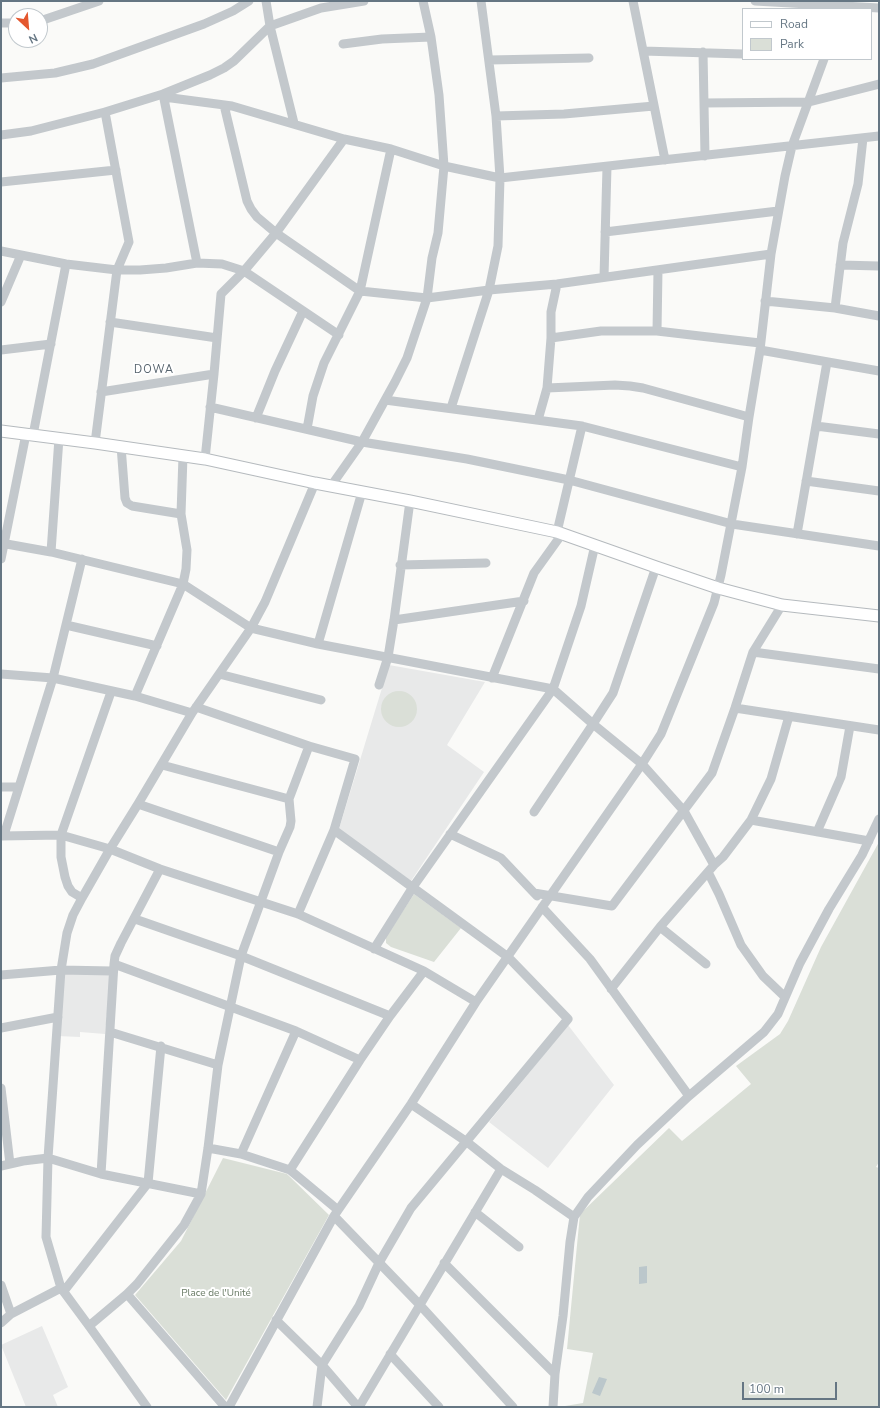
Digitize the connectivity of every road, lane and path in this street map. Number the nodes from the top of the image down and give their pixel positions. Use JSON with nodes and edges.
{"nodes":[{"id":1,"x":99,"y":1,"type":"edge"},
{"id":2,"x":249,"y":1,"type":"edge"},
{"id":3,"x":266,"y":1,"type":"edge"},
{"id":4,"x":364,"y":1,"type":"edge"},
{"id":5,"x":423,"y":1,"type":"edge"},
{"id":6,"x":481,"y":1,"type":"edge"},
{"id":7,"x":633,"y":1,"type":"edge"},
{"id":8,"x":755,"y":1,"type":"edge"},
{"id":9,"x":843,"y":6,"type":"edge"},
{"id":10,"x":879,"y":8,"type":"edge"},
{"id":11,"x":48,"y":18,"type":"edge"},
{"id":12,"x":270,"y":26,"type":"junction"},
{"id":13,"x":431,"y":37,"type":"junction"},
{"id":14,"x":343,"y":44,"type":"dead end"},
{"id":15,"x":643,"y":51,"type":"junction"},
{"id":16,"x":703,"y":52,"type":"junction"},
{"id":17,"x":742,"y":54,"type":"edge"},
{"id":18,"x":589,"y":58,"type":"dead end"},
{"id":19,"x":489,"y":60,"type":"junction"},
{"id":20,"x":824,"y":60,"type":"edge"},
{"id":21,"x":1,"y":78,"type":"edge"},
{"id":22,"x":879,"y":84,"type":"edge"},
{"id":23,"x":163,"y":96,"type":"junction"},
{"id":24,"x":809,"y":102,"type":"junction"},
{"id":25,"x":704,"y":103,"type":"junction"},
{"id":26,"x":224,"y":105,"type":"junction"},
{"id":27,"x":654,"y":106,"type":"junction"},
{"id":28,"x":105,"y":112,"type":"junction"},
{"id":29,"x":496,"y":116,"type":"junction"},
{"id":30,"x":294,"y":123,"type":"junction"},
{"id":31,"x":1,"y":135,"type":"edge"},
{"id":32,"x":879,"y":136,"type":"edge"},
{"id":33,"x":863,"y":138,"type":"junction"},
{"id":34,"x":344,"y":139,"type":"junction"},
{"id":35,"x":792,"y":146,"type":"junction"},
{"id":36,"x":391,"y":149,"type":"junction"},
{"id":37,"x":705,"y":156,"type":"junction"},
{"id":38,"x":665,"y":160,"type":"junction"},
{"id":39,"x":444,"y":166,"type":"junction"},
{"id":40,"x":607,"y":166,"type":"junction"},
{"id":41,"x":116,"y":170,"type":"junction"},
{"id":42,"x":500,"y":178,"type":"junction"},
{"id":43,"x":1,"y":182,"type":"edge"},
{"id":44,"x":778,"y":211,"type":"junction"},
{"id":45,"x":605,"y":232,"type":"junction"},
{"id":46,"x":276,"y":233,"type":"junction"},
{"id":47,"x":1,"y":251,"type":"edge"},
{"id":48,"x":771,"y":254,"type":"junction"},
{"id":49,"x":21,"y":255,"type":"junction"},
{"id":50,"x":197,"y":263,"type":"junction"},
{"id":51,"x":66,"y":264,"type":"junction"},
{"id":52,"x":840,"y":265,"type":"junction"},
{"id":53,"x":879,"y":266,"type":"edge"},
{"id":54,"x":117,"y":270,"type":"junction"},
{"id":55,"x":658,"y":270,"type":"junction"},
{"id":56,"x":244,"y":271,"type":"junction"},
{"id":57,"x":604,"y":277,"type":"junction"},
{"id":58,"x":557,"y":284,"type":"junction"},
{"id":59,"x":489,"y":290,"type":"junction"},
{"id":60,"x":360,"y":291,"type":"junction"},
{"id":61,"x":427,"y":298,"type":"junction"},
{"id":62,"x":765,"y":301,"type":"junction"},
{"id":63,"x":1,"y":302,"type":"edge"},
{"id":64,"x":835,"y":308,"type":"junction"},
{"id":65,"x":303,"y":311,"type":"junction"},
{"id":66,"x":879,"y":316,"type":"edge"},
{"id":67,"x":110,"y":322,"type":"junction"},
{"id":68,"x":657,"y":331,"type":"junction"},
{"id":69,"x":339,"y":335,"type":"junction"},
{"id":70,"x":216,"y":338,"type":"junction"},
{"id":71,"x":551,"y":338,"type":"junction"},
{"id":72,"x":50,"y":344,"type":"junction"},
{"id":73,"x":760,"y":347,"type":"junction"},
{"id":74,"x":1,"y":350,"type":"edge"},
{"id":75,"x":827,"y":362,"type":"junction"},
{"id":76,"x":879,"y":371,"type":"edge"},
{"id":77,"x":214,"y":374,"type":"junction"},
{"id":78,"x":547,"y":388,"type":"junction"},
{"id":79,"x":101,"y":392,"type":"junction"},
{"id":80,"x":385,"y":400,"type":"junction"},
{"id":81,"x":210,"y":407,"type":"junction"},
{"id":82,"x":451,"y":408,"type":"junction"},
{"id":83,"x":749,"y":417,"type":"junction"},
{"id":84,"x":256,"y":418,"type":"junction"},
{"id":85,"x":538,"y":420,"type":"junction"},
{"id":86,"x":582,"y":426,"type":"junction"},
{"id":87,"x":816,"y":426,"type":"junction"},
{"id":88,"x":307,"y":429,"type":"junction"},
{"id":89,"x":1,"y":431,"type":"edge"},
{"id":90,"x":879,"y":434,"type":"edge"},
{"id":91,"x":29,"y":435,"type":"junction"},
{"id":92,"x":59,"y":438,"type":"junction"},
{"id":93,"x":95,"y":442,"type":"junction"},
{"id":94,"x":362,"y":442,"type":"junction"},
{"id":95,"x":121,"y":446,"type":"junction"},
{"id":96,"x":183,"y":456,"type":"junction"},
{"id":97,"x":205,"y":459,"type":"junction"},
{"id":98,"x":742,"y":467,"type":"junction"},
{"id":99,"x":569,"y":480,"type":"junction"},
{"id":100,"x":806,"y":481,"type":"junction"},
{"id":101,"x":315,"y":483,"type":"junction"},
{"id":102,"x":331,"y":486,"type":"junction"},
{"id":103,"x":879,"y":491,"type":"edge"},
{"id":104,"x":362,"y":492,"type":"junction"},
{"id":105,"x":410,"y":501,"type":"junction"},
{"id":106,"x":181,"y":514,"type":"junction"},
{"id":107,"x":732,"y":524,"type":"junction"},
{"id":108,"x":560,"y":533,"type":"junction"},
{"id":109,"x":797,"y":534,"type":"junction"},
{"id":110,"x":3,"y":544,"type":"edge"},
{"id":111,"x":595,"y":545,"type":"junction"},
{"id":112,"x":879,"y":546,"type":"edge"},
{"id":113,"x":51,"y":552,"type":"junction"},
{"id":114,"x":1,"y":559,"type":"edge"},
{"id":115,"x":82,"y":559,"type":"junction"},
{"id":116,"x":486,"y":563,"type":"dead end"},
{"id":117,"x":400,"y":565,"type":"junction"},
{"id":118,"x":656,"y":568,"type":"junction"},
{"id":119,"x":184,"y":584,"type":"junction"},
{"id":120,"x":718,"y":588,"type":"junction"},
{"id":121,"x":524,"y":601,"type":"junction"},
{"id":122,"x":782,"y":605,"type":"junction"},
{"id":123,"x":879,"y":616,"type":"edge"},
{"id":124,"x":394,"y":620,"type":"junction"},
{"id":125,"x":66,"y":625,"type":"junction"},
{"id":126,"x":251,"y":628,"type":"junction"},
{"id":127,"x":318,"y":644,"type":"junction"},
{"id":128,"x":157,"y":646,"type":"junction"},
{"id":129,"x":753,"y":652,"type":"junction"},
{"id":130,"x":388,"y":657,"type":"junction"},
{"id":131,"x":879,"y":669,"type":"edge"},
{"id":132,"x":1,"y":674,"type":"edge"},
{"id":133,"x":219,"y":674,"type":"junction"},
{"id":134,"x":53,"y":678,"type":"junction"},
{"id":135,"x":492,"y":678,"type":"junction"},
{"id":136,"x":379,"y":685,"type":"dead end"},
{"id":137,"x":553,"y":689,"type":"junction"},
{"id":138,"x":110,"y":692,"type":"junction"},
{"id":139,"x":135,"y":696,"type":"junction"},
{"id":140,"x":322,"y":700,"type":"dead end"},
{"id":141,"x":735,"y":708,"type":"junction"},
{"id":142,"x":194,"y":710,"type":"junction"},
{"id":143,"x":789,"y":716,"type":"junction"},
{"id":144,"x":593,"y":724,"type":"junction"},
{"id":145,"x":850,"y":726,"type":"junction"},
{"id":146,"x":879,"y":730,"type":"edge"},
{"id":147,"x":309,"y":746,"type":"junction"},
{"id":148,"x":642,"y":764,"type":"junction"},
{"id":149,"x":162,"y":765,"type":"junction"},
{"id":150,"x":1,"y":787,"type":"edge"},
{"id":151,"x":19,"y":787,"type":"junction"},
{"id":152,"x":290,"y":799,"type":"junction"},
{"id":153,"x":138,"y":804,"type":"junction"},
{"id":154,"x":684,"y":811,"type":"junction"},
{"id":155,"x":534,"y":812,"type":"dead end"},
{"id":156,"x":879,"y":819,"type":"edge"},
{"id":157,"x":751,"y":820,"type":"junction"},
{"id":158,"x":334,"y":830,"type":"junction"},
{"id":159,"x":817,"y":832,"type":"junction"},
{"id":160,"x":450,"y":834,"type":"junction"},
{"id":161,"x":61,"y":835,"type":"junction"},
{"id":162,"x":2,"y":836,"type":"edge"},
{"id":163,"x":869,"y":841,"type":"junction"},
{"id":164,"x":110,"y":849,"type":"junction"},
{"id":165,"x":279,"y":852,"type":"junction"},
{"id":166,"x":160,"y":869,"type":"junction"},
{"id":167,"x":711,"y":869,"type":"junction"},
{"id":168,"x":413,"y":887,"type":"junction"},
{"id":169,"x":534,"y":893,"type":"junction"},
{"id":170,"x":550,"y":896,"type":"junction"},
{"id":171,"x":82,"y":898,"type":"junction"},
{"id":172,"x":261,"y":902,"type":"junction"},
{"id":173,"x":543,"y":905,"type":"junction"},
{"id":174,"x":298,"y":914,"type":"junction"},
{"id":175,"x":135,"y":919,"type":"junction"},
{"id":176,"x":660,"y":927,"type":"junction"},
{"id":177,"x":374,"y":949,"type":"junction"},
{"id":178,"x":241,"y":956,"type":"junction"},
{"id":179,"x":508,"y":958,"type":"junction"},
{"id":180,"x":706,"y":964,"type":"dead end"},
{"id":181,"x":113,"y":967,"type":"junction"},
{"id":182,"x":61,"y":970,"type":"junction"},
{"id":183,"x":424,"y":971,"type":"junction"},
{"id":184,"x":1,"y":974,"type":"edge"},
{"id":185,"x":611,"y":989,"type":"junction"},
{"id":186,"x":785,"y":996,"type":"junction"},
{"id":187,"x":476,"y":1002,"type":"junction"},
{"id":188,"x":230,"y":1008,"type":"junction"},
{"id":189,"x":390,"y":1016,"type":"junction"},
{"id":190,"x":58,"y":1017,"type":"junction"},
{"id":191,"x":1,"y":1028,"type":"edge"},
{"id":192,"x":296,"y":1031,"type":"junction"},
{"id":193,"x":110,"y":1032,"type":"junction"},
{"id":194,"x":161,"y":1046,"type":"junction"},
{"id":195,"x":360,"y":1060,"type":"junction"},
{"id":196,"x":218,"y":1065,"type":"junction"},
{"id":197,"x":1,"y":1088,"type":"edge"},
{"id":198,"x":688,"y":1096,"type":"junction"},
{"id":199,"x":410,"y":1104,"type":"junction"},
{"id":200,"x":467,"y":1142,"type":"junction"},
{"id":201,"x":208,"y":1148,"type":"junction"},
{"id":202,"x":241,"y":1154,"type":"junction"},
{"id":203,"x":48,"y":1158,"type":"junction"},
{"id":204,"x":5,"y":1165,"type":"edge"},
{"id":205,"x":501,"y":1169,"type":"junction"},
{"id":206,"x":290,"y":1170,"type":"junction"},
{"id":207,"x":101,"y":1174,"type":"junction"},
{"id":208,"x":148,"y":1183,"type":"junction"},
{"id":209,"x":201,"y":1194,"type":"junction"},
{"id":210,"x":475,"y":1212,"type":"junction"},
{"id":211,"x":336,"y":1213,"type":"junction"},
{"id":212,"x":574,"y":1217,"type":"junction"},
{"id":213,"x":519,"y":1247,"type":"dead end"},
{"id":214,"x":379,"y":1263,"type":"junction"},
{"id":215,"x":444,"y":1263,"type":"junction"},
{"id":216,"x":1,"y":1285,"type":"edge"},
{"id":217,"x":62,"y":1290,"type":"junction"},
{"id":218,"x":127,"y":1294,"type":"junction"},
{"id":219,"x":419,"y":1304,"type":"junction"},
{"id":220,"x":11,"y":1314,"type":"junction"},
{"id":221,"x":276,"y":1320,"type":"junction"},
{"id":222,"x":1,"y":1323,"type":"edge"},
{"id":223,"x":89,"y":1326,"type":"junction"},
{"id":224,"x":390,"y":1354,"type":"junction"},
{"id":225,"x":322,"y":1364,"type":"junction"},
{"id":226,"x":555,"y":1374,"type":"junction"},
{"id":227,"x":147,"y":1407,"type":"edge"},
{"id":228,"x":225,"y":1407,"type":"edge"},
{"id":229,"x":229,"y":1407,"type":"edge"},
{"id":230,"x":317,"y":1407,"type":"edge"},
{"id":231,"x":359,"y":1407,"type":"edge"},
{"id":232,"x":439,"y":1407,"type":"edge"},
{"id":233,"x":513,"y":1407,"type":"edge"},
{"id":234,"x":554,"y":1407,"type":"edge"}],
"edges":[{"from":1,"to":11,"type":"street"},
{"from":2,"to":21,"type":"street"},
{"from":3,"to":12,"type":"street"},
{"from":4,"to":12,"type":"street"},
{"from":5,"to":13,"type":"street"},
{"from":6,"to":19,"type":"street"},
{"from":7,"to":15,"type":"street"},
{"from":8,"to":9,"type":"street"},
{"from":9,"to":10,"type":"street"},
{"from":12,"to":23,"type":"street"},
{"from":12,"to":30,"type":"street"},
{"from":13,"to":14,"type":"street"},
{"from":13,"to":39,"type":"street"},
{"from":15,"to":16,"type":"street"},
{"from":15,"to":27,"type":"street"},
{"from":16,"to":17,"type":"street"},
{"from":16,"to":25,"type":"street"},
{"from":18,"to":19,"type":"street"},
{"from":19,"to":29,"type":"street"},
{"from":20,"to":24,"type":"street"},
{"from":22,"to":24,"type":"street"},
{"from":23,"to":26,"type":"street"},
{"from":23,"to":28,"type":"street"},
{"from":23,"to":50,"type":"street"},
{"from":24,"to":25,"type":"street"},
{"from":24,"to":35,"type":"street"},
{"from":25,"to":37,"type":"street"},
{"from":26,"to":30,"type":"street"},
{"from":26,"to":46,"type":"street"},
{"from":27,"to":29,"type":"street"},
{"from":27,"to":38,"type":"street"},
{"from":28,"to":31,"type":"street"},
{"from":28,"to":41,"type":"street"},
{"from":29,"to":42,"type":"street"},
{"from":30,"to":34,"type":"street"},
{"from":32,"to":33,"type":"street"},
{"from":33,"to":35,"type":"street"},
{"from":33,"to":52,"type":"street"},
{"from":34,"to":36,"type":"street"},
{"from":34,"to":46,"type":"street"},
{"from":35,"to":37,"type":"street"},
{"from":35,"to":44,"type":"street"},
{"from":36,"to":39,"type":"street"},
{"from":36,"to":60,"type":"street"},
{"from":37,"to":38,"type":"street"},
{"from":38,"to":40,"type":"street"},
{"from":39,"to":42,"type":"street"},
{"from":39,"to":61,"type":"street"},
{"from":40,"to":42,"type":"street"},
{"from":40,"to":45,"type":"street"},
{"from":41,"to":43,"type":"street"},
{"from":41,"to":54,"type":"street"},
{"from":42,"to":59,"type":"street"},
{"from":44,"to":45,"type":"street"},
{"from":44,"to":48,"type":"street"},
{"from":45,"to":57,"type":"street"},
{"from":46,"to":56,"type":"street"},
{"from":46,"to":60,"type":"street"},
{"from":47,"to":49,"type":"street"},
{"from":48,"to":55,"type":"street"},
{"from":48,"to":62,"type":"street"},
{"from":49,"to":51,"type":"street"},
{"from":49,"to":63,"type":"street"},
{"from":50,"to":54,"type":"street"},
{"from":50,"to":56,"type":"street"},
{"from":51,"to":54,"type":"street"},
{"from":51,"to":72,"type":"street"},
{"from":52,"to":53,"type":"street"},
{"from":52,"to":64,"type":"street"},
{"from":54,"to":67,"type":"street"},
{"from":55,"to":57,"type":"street"},
{"from":55,"to":68,"type":"street"},
{"from":56,"to":65,"type":"street"},
{"from":56,"to":70,"type":"street"},
{"from":57,"to":58,"type":"street"},
{"from":58,"to":59,"type":"street"},
{"from":58,"to":71,"type":"street"},
{"from":59,"to":61,"type":"street"},
{"from":59,"to":82,"type":"street"},
{"from":60,"to":61,"type":"street"},
{"from":60,"to":69,"type":"street"},
{"from":61,"to":80,"type":"street"},
{"from":62,"to":64,"type":"street"},
{"from":62,"to":73,"type":"street"},
{"from":64,"to":66,"type":"street"},
{"from":65,"to":69,"type":"street"},
{"from":65,"to":84,"type":"street"},
{"from":67,"to":70,"type":"street"},
{"from":67,"to":79,"type":"street"},
{"from":68,"to":71,"type":"street"},
{"from":68,"to":73,"type":"street"},
{"from":69,"to":88,"type":"street"},
{"from":70,"to":77,"type":"street"},
{"from":71,"to":78,"type":"street"},
{"from":72,"to":74,"type":"street"},
{"from":72,"to":91,"type":"street"},
{"from":73,"to":75,"type":"street"},
{"from":73,"to":83,"type":"street"},
{"from":75,"to":76,"type":"street"},
{"from":75,"to":87,"type":"street"},
{"from":77,"to":79,"type":"street"},
{"from":77,"to":81,"type":"street"},
{"from":78,"to":83,"type":"street"},
{"from":78,"to":85,"type":"street"},
{"from":79,"to":93,"type":"street"},
{"from":80,"to":82,"type":"street"},
{"from":80,"to":94,"type":"street"},
{"from":81,"to":84,"type":"street"},
{"from":81,"to":97,"type":"street"},
{"from":82,"to":85,"type":"street"},
{"from":83,"to":98,"type":"street"},
{"from":84,"to":88,"type":"street"},
{"from":85,"to":86,"type":"street"},
{"from":86,"to":98,"type":"street"},
{"from":86,"to":99,"type":"street"},
{"from":87,"to":90,"type":"street"},
{"from":87,"to":100,"type":"street"},
{"from":88,"to":94,"type":"street"},
{"from":89,"to":91,"type":"main road"},
{"from":91,"to":92,"type":"main road"},
{"from":91,"to":110,"type":"street"},
{"from":92,"to":93,"type":"main road"},
{"from":92,"to":113,"type":"street"},
{"from":93,"to":95,"type":"main road"},
{"from":94,"to":99,"type":"street"},
{"from":94,"to":102,"type":"street"},
{"from":95,"to":96,"type":"main road"},
{"from":95,"to":106,"type":"street"},
{"from":96,"to":97,"type":"main road"},
{"from":96,"to":106,"type":"street"},
{"from":97,"to":101,"type":"main road"},
{"from":98,"to":107,"type":"street"},
{"from":99,"to":107,"type":"street"},
{"from":99,"to":108,"type":"street"},
{"from":100,"to":103,"type":"street"},
{"from":100,"to":109,"type":"street"},
{"from":101,"to":102,"type":"main road"},
{"from":101,"to":126,"type":"street"},
{"from":102,"to":104,"type":"main road"},
{"from":104,"to":105,"type":"main road"},
{"from":104,"to":127,"type":"street"},
{"from":105,"to":108,"type":"main road"},
{"from":105,"to":117,"type":"street"},
{"from":106,"to":119,"type":"street"},
{"from":107,"to":109,"type":"street"},
{"from":107,"to":120,"type":"street"},
{"from":108,"to":111,"type":"main road"},
{"from":108,"to":121,"type":"street"},
{"from":109,"to":112,"type":"street"},
{"from":110,"to":113,"type":"street"},
{"from":110,"to":114,"type":"street"},
{"from":111,"to":118,"type":"main road"},
{"from":111,"to":137,"type":"street"},
{"from":113,"to":115,"type":"street"},
{"from":115,"to":119,"type":"street"},
{"from":115,"to":125,"type":"street"},
{"from":116,"to":117,"type":"street"},
{"from":117,"to":124,"type":"street"},
{"from":118,"to":120,"type":"main road"},
{"from":118,"to":144,"type":"street"},
{"from":119,"to":126,"type":"street"},
{"from":119,"to":128,"type":"street"},
{"from":120,"to":122,"type":"main road"},
{"from":120,"to":148,"type":"street"},
{"from":121,"to":124,"type":"street"},
{"from":121,"to":135,"type":"street"},
{"from":122,"to":123,"type":"main road"},
{"from":122,"to":129,"type":"street"},
{"from":124,"to":130,"type":"street"},
{"from":125,"to":128,"type":"street"},
{"from":125,"to":134,"type":"street"},
{"from":126,"to":127,"type":"street"},
{"from":126,"to":133,"type":"street"},
{"from":127,"to":130,"type":"street"},
{"from":128,"to":139,"type":"street"},
{"from":129,"to":131,"type":"street"},
{"from":129,"to":141,"type":"street"},
{"from":130,"to":135,"type":"street"},
{"from":130,"to":136,"type":"street"},
{"from":132,"to":134,"type":"street"},
{"from":133,"to":140,"type":"street"},
{"from":133,"to":142,"type":"street"},
{"from":134,"to":138,"type":"street"},
{"from":134,"to":151,"type":"street"},
{"from":135,"to":137,"type":"street"},
{"from":137,"to":144,"type":"street"},
{"from":137,"to":160,"type":"street"},
{"from":138,"to":139,"type":"street"},
{"from":138,"to":161,"type":"street"},
{"from":139,"to":142,"type":"street"},
{"from":141,"to":143,"type":"street"},
{"from":141,"to":154,"type":"street"},
{"from":142,"to":147,"type":"street"},
{"from":142,"to":149,"type":"street"},
{"from":143,"to":145,"type":"street"},
{"from":143,"to":157,"type":"street"},
{"from":144,"to":148,"type":"street"},
{"from":144,"to":155,"type":"street"},
{"from":145,"to":146,"type":"street"},
{"from":145,"to":159,"type":"street"},
{"from":147,"to":152,"type":"street"},
{"from":147,"to":158,"type":"street"},
{"from":148,"to":154,"type":"street"},
{"from":148,"to":170,"type":"street"},
{"from":149,"to":152,"type":"street"},
{"from":149,"to":153,"type":"street"},
{"from":150,"to":151,"type":"street"},
{"from":151,"to":162,"type":"street"},
{"from":152,"to":165,"type":"street"},
{"from":153,"to":164,"type":"street"},
{"from":153,"to":165,"type":"street"},
{"from":154,"to":167,"type":"street"},
{"from":154,"to":170,"type":"street"},
{"from":156,"to":163,"type":"street"},
{"from":157,"to":159,"type":"street"},
{"from":157,"to":167,"type":"street"},
{"from":158,"to":168,"type":"street"},
{"from":158,"to":174,"type":"street"},
{"from":159,"to":163,"type":"street"},
{"from":160,"to":168,"type":"street"},
{"from":160,"to":169,"type":"street"},
{"from":161,"to":162,"type":"street"},
{"from":161,"to":164,"type":"street"},
{"from":161,"to":171,"type":"street"},
{"from":163,"to":186,"type":"street"},
{"from":164,"to":166,"type":"street"},
{"from":164,"to":171,"type":"street"},
{"from":165,"to":172,"type":"street"},
{"from":166,"to":172,"type":"street"},
{"from":166,"to":175,"type":"street"},
{"from":167,"to":176,"type":"street"},
{"from":167,"to":186,"type":"street"},
{"from":168,"to":177,"type":"street"},
{"from":168,"to":179,"type":"street"},
{"from":169,"to":170,"type":"street"},
{"from":169,"to":173,"type":"street"},
{"from":170,"to":173,"type":"street"},
{"from":171,"to":182,"type":"street"},
{"from":172,"to":174,"type":"street"},
{"from":172,"to":178,"type":"street"},
{"from":173,"to":179,"type":"street"},
{"from":173,"to":185,"type":"street"},
{"from":174,"to":177,"type":"street"},
{"from":175,"to":178,"type":"street"},
{"from":175,"to":181,"type":"street"},
{"from":176,"to":180,"type":"street"},
{"from":176,"to":185,"type":"street"},
{"from":177,"to":183,"type":"street"},
{"from":178,"to":188,"type":"street"},
{"from":178,"to":189,"type":"street"},
{"from":179,"to":187,"type":"street"},
{"from":179,"to":200,"type":"street"},
{"from":181,"to":182,"type":"street"},
{"from":181,"to":188,"type":"street"},
{"from":181,"to":193,"type":"street"},
{"from":182,"to":184,"type":"street"},
{"from":182,"to":190,"type":"street"},
{"from":183,"to":187,"type":"street"},
{"from":183,"to":189,"type":"street"},
{"from":185,"to":198,"type":"street"},
{"from":186,"to":198,"type":"street"},
{"from":187,"to":199,"type":"street"},
{"from":188,"to":192,"type":"street"},
{"from":188,"to":196,"type":"street"},
{"from":189,"to":195,"type":"street"},
{"from":190,"to":191,"type":"street"},
{"from":190,"to":203,"type":"street"},
{"from":192,"to":195,"type":"street"},
{"from":192,"to":202,"type":"street"},
{"from":193,"to":194,"type":"street"},
{"from":193,"to":207,"type":"street"},
{"from":194,"to":196,"type":"street"},
{"from":194,"to":208,"type":"street"},
{"from":195,"to":206,"type":"street"},
{"from":196,"to":201,"type":"street"},
{"from":197,"to":204,"type":"street"},
{"from":198,"to":212,"type":"street"},
{"from":199,"to":200,"type":"street"},
{"from":199,"to":211,"type":"street"},
{"from":200,"to":205,"type":"street"},
{"from":200,"to":214,"type":"street"},
{"from":201,"to":202,"type":"street"},
{"from":201,"to":209,"type":"street"},
{"from":202,"to":206,"type":"street"},
{"from":203,"to":204,"type":"street"},
{"from":203,"to":207,"type":"street"},
{"from":203,"to":217,"type":"street"},
{"from":205,"to":210,"type":"street"},
{"from":205,"to":212,"type":"street"},
{"from":206,"to":211,"type":"street"},
{"from":207,"to":208,"type":"street"},
{"from":208,"to":209,"type":"street"},
{"from":208,"to":217,"type":"street"},
{"from":209,"to":218,"type":"street"},
{"from":210,"to":213,"type":"street"},
{"from":210,"to":215,"type":"street"},
{"from":211,"to":214,"type":"street"},
{"from":211,"to":221,"type":"street"},
{"from":212,"to":226,"type":"street"},
{"from":214,"to":219,"type":"street"},
{"from":214,"to":225,"type":"street"},
{"from":215,"to":219,"type":"street"},
{"from":215,"to":226,"type":"street"},
{"from":216,"to":220,"type":"street"},
{"from":217,"to":220,"type":"street"},
{"from":217,"to":223,"type":"street"},
{"from":218,"to":223,"type":"street"},
{"from":218,"to":228,"type":"street"},
{"from":219,"to":224,"type":"street"},
{"from":219,"to":233,"type":"street"},
{"from":220,"to":222,"type":"street"},
{"from":221,"to":225,"type":"street"},
{"from":221,"to":229,"type":"street"},
{"from":223,"to":227,"type":"street"},
{"from":224,"to":231,"type":"street"},
{"from":224,"to":232,"type":"street"},
{"from":225,"to":230,"type":"street"},
{"from":225,"to":231,"type":"street"},
{"from":226,"to":234,"type":"street"}]}
